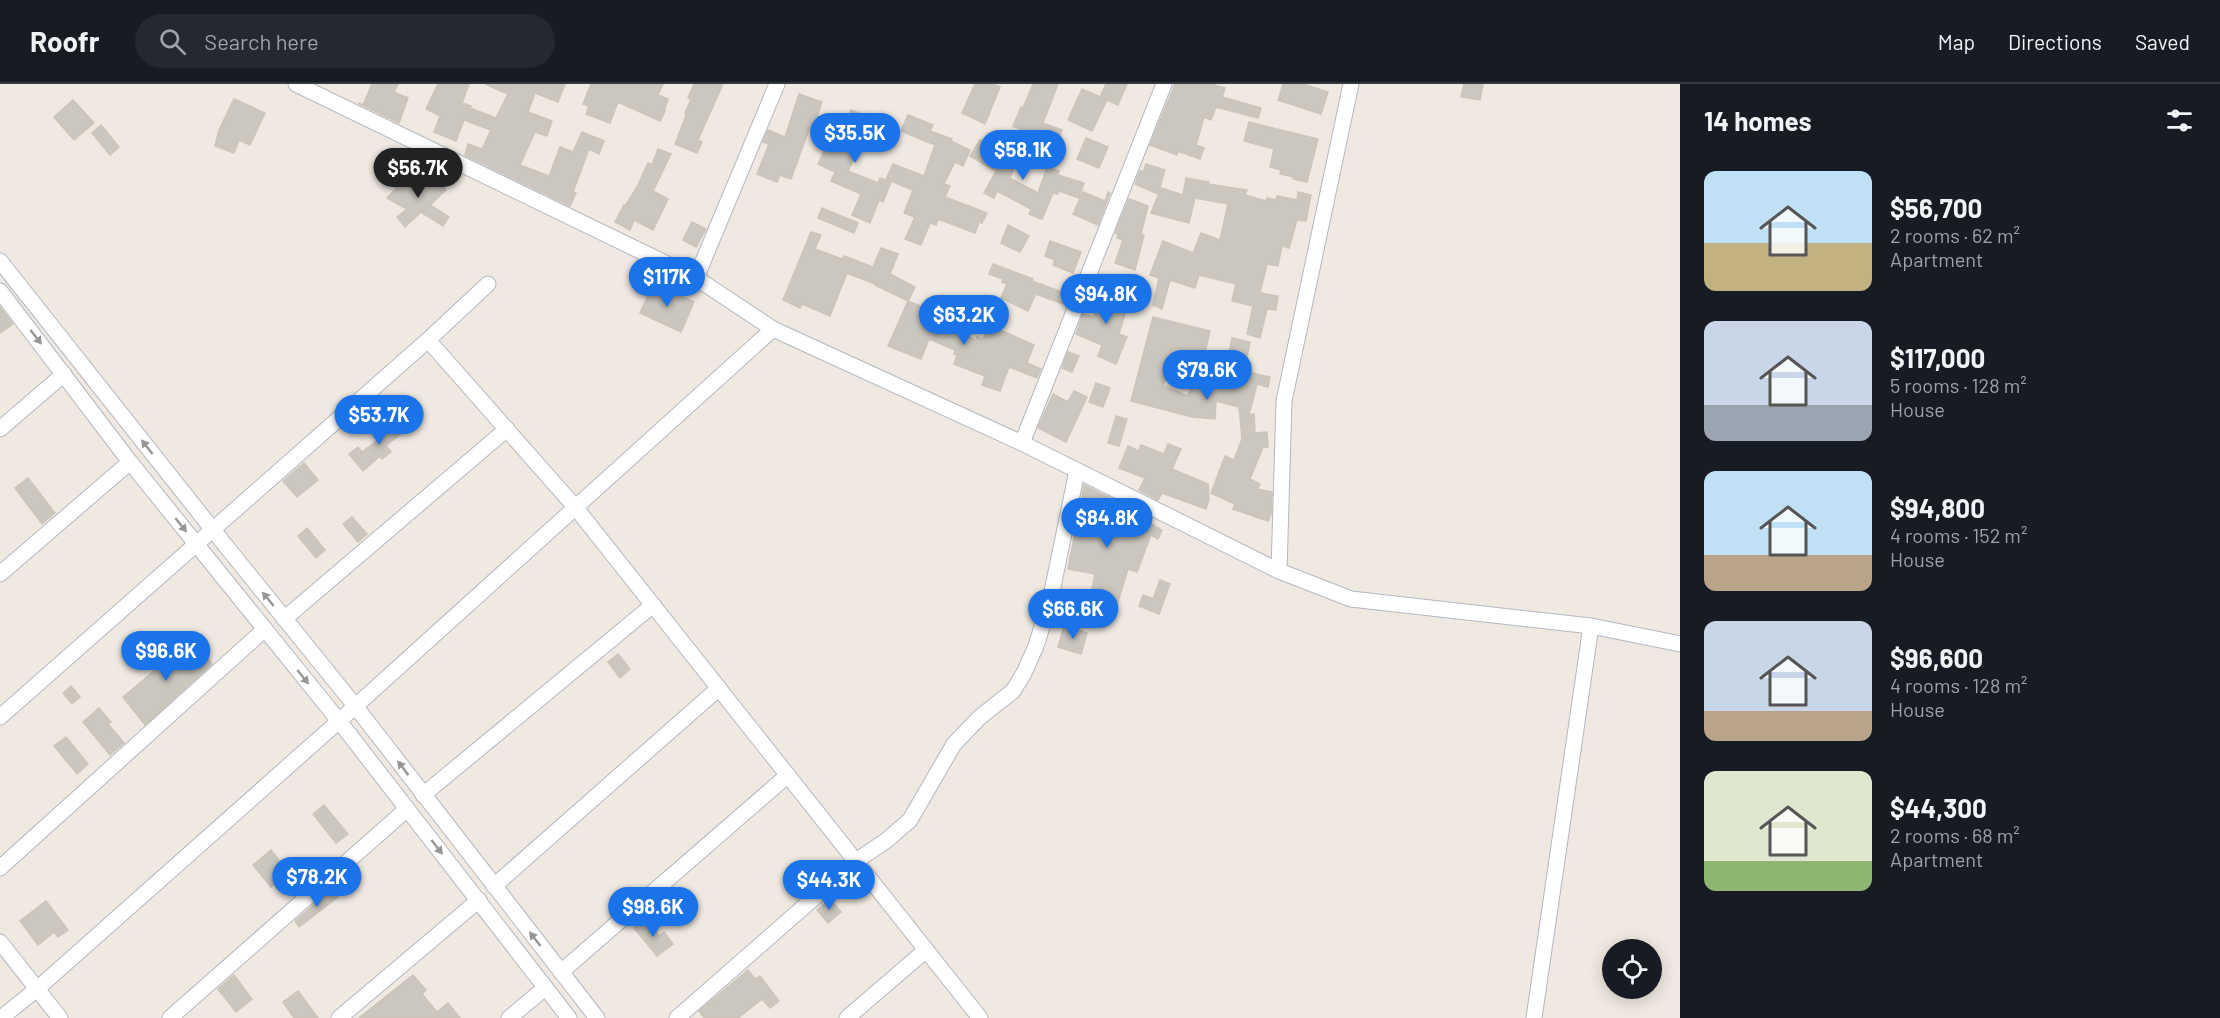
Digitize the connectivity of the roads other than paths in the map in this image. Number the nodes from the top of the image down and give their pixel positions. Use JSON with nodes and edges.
{"nodes":[{"id":1,"x":296,"y":84,"type":"edge"},
{"id":2,"x":777,"y":84,"type":"edge"},
{"id":3,"x":1164,"y":84,"type":"edge"},
{"id":4,"x":1351,"y":84,"type":"edge"},
{"id":5,"x":0,"y":261,"type":"edge"},
{"id":6,"x":696,"y":278,"type":"junction"},
{"id":7,"x":488,"y":284,"type":"dead end"},
{"id":8,"x":0,"y":291,"type":"edge"},
{"id":9,"x":773,"y":329,"type":"junction"},
{"id":10,"x":428,"y":340,"type":"junction"},
{"id":11,"x":64,"y":374,"type":"junction"},
{"id":12,"x":0,"y":429,"type":"edge"},
{"id":13,"x":507,"y":429,"type":"junction"},
{"id":14,"x":1022,"y":443,"type":"junction"},
{"id":15,"x":130,"y":462,"type":"junction"},
{"id":16,"x":1077,"y":471,"type":"junction"},
{"id":17,"x":576,"y":507,"type":"junction"},
{"id":18,"x":213,"y":531,"type":"junction"},
{"id":19,"x":196,"y":543,"type":"junction"},
{"id":20,"x":1279,"y":571,"type":"junction"},
{"id":21,"x":0,"y":574,"type":"edge"},
{"id":22,"x":653,"y":605,"type":"junction"},
{"id":23,"x":284,"y":619,"type":"junction"},
{"id":24,"x":1592,"y":626,"type":"junction"},
{"id":25,"x":265,"y":629,"type":"junction"},
{"id":26,"x":1680,"y":644,"type":"edge"},
{"id":27,"x":719,"y":688,"type":"junction"},
{"id":28,"x":356,"y":707,"type":"junction"},
{"id":29,"x":0,"y":717,"type":"edge"},
{"id":30,"x":339,"y":722,"type":"junction"},
{"id":31,"x":788,"y":775,"type":"junction"},
{"id":32,"x":423,"y":795,"type":"junction"},
{"id":33,"x":407,"y":809,"type":"junction"},
{"id":34,"x":856,"y":861,"type":"junction"},
{"id":35,"x":0,"y":868,"type":"edge"},
{"id":36,"x":494,"y":886,"type":"junction"},
{"id":37,"x":479,"y":900,"type":"junction"},
{"id":38,"x":0,"y":942,"type":"edge"},
{"id":39,"x":926,"y":950,"type":"junction"},
{"id":40,"x":561,"y":972,"type":"junction"},
{"id":41,"x":37,"y":988,"type":"junction"},
{"id":42,"x":545,"y":988,"type":"junction"},
{"id":43,"x":1,"y":1018,"type":"edge"},
{"id":44,"x":60,"y":1018,"type":"edge"},
{"id":45,"x":170,"y":1018,"type":"edge"},
{"id":46,"x":339,"y":1018,"type":"edge"},
{"id":47,"x":509,"y":1018,"type":"edge"},
{"id":48,"x":569,"y":1018,"type":"edge"},
{"id":49,"x":597,"y":1018,"type":"edge"},
{"id":50,"x":677,"y":1018,"type":"edge"},
{"id":51,"x":847,"y":1018,"type":"edge"},
{"id":52,"x":980,"y":1018,"type":"edge"},
{"id":53,"x":1534,"y":1018,"type":"edge"}],
"edges":[{"from":1,"to":6,"type":"street"},
{"from":2,"to":6,"type":"street"},
{"from":3,"to":14,"type":"street"},
{"from":4,"to":20,"type":"street"},
{"from":18,"to":5,"type":"street","one_way":true},
{"from":6,"to":9,"type":"street"},
{"from":7,"to":10,"type":"street"},
{"from":8,"to":11,"type":"street","one_way":true},
{"from":9,"to":14,"type":"street"},
{"from":9,"to":17,"type":"street"},
{"from":10,"to":13,"type":"street"},
{"from":10,"to":18,"type":"street"},
{"from":11,"to":12,"type":"street"},
{"from":11,"to":15,"type":"street"},
{"from":13,"to":17,"type":"street"},
{"from":13,"to":23,"type":"street"},
{"from":14,"to":16,"type":"street"},
{"from":15,"to":19,"type":"street","one_way":true},
{"from":15,"to":21,"type":"street"},
{"from":16,"to":20,"type":"street"},
{"from":16,"to":34,"type":"street"},
{"from":17,"to":22,"type":"street"},
{"from":17,"to":28,"type":"street"},
{"from":18,"to":19,"type":"street"},
{"from":23,"to":18,"type":"street","one_way":true},
{"from":19,"to":25,"type":"street"},
{"from":19,"to":29,"type":"street"},
{"from":20,"to":24,"type":"street"},
{"from":22,"to":27,"type":"street"},
{"from":22,"to":32,"type":"street"},
{"from":23,"to":28,"type":"street"},
{"from":24,"to":26,"type":"street"},
{"from":24,"to":53,"type":"street"},
{"from":25,"to":30,"type":"street","one_way":true},
{"from":25,"to":35,"type":"street"},
{"from":27,"to":31,"type":"street"},
{"from":27,"to":36,"type":"street"},
{"from":28,"to":30,"type":"street"},
{"from":32,"to":28,"type":"street","one_way":true},
{"from":30,"to":33,"type":"street"},
{"from":30,"to":41,"type":"street"},
{"from":31,"to":34,"type":"street"},
{"from":31,"to":40,"type":"street"},
{"from":32,"to":36,"type":"street"},
{"from":33,"to":37,"type":"street","one_way":true},
{"from":33,"to":45,"type":"street"},
{"from":34,"to":39,"type":"street"},
{"from":34,"to":50,"type":"street"},
{"from":40,"to":36,"type":"street","one_way":true},
{"from":37,"to":42,"type":"street"},
{"from":37,"to":46,"type":"street"},
{"from":38,"to":41,"type":"street"},
{"from":39,"to":51,"type":"street"},
{"from":39,"to":52,"type":"street"},
{"from":40,"to":49,"type":"street"},
{"from":41,"to":43,"type":"street"},
{"from":41,"to":44,"type":"street"},
{"from":42,"to":47,"type":"street"},
{"from":42,"to":48,"type":"street"}]}
